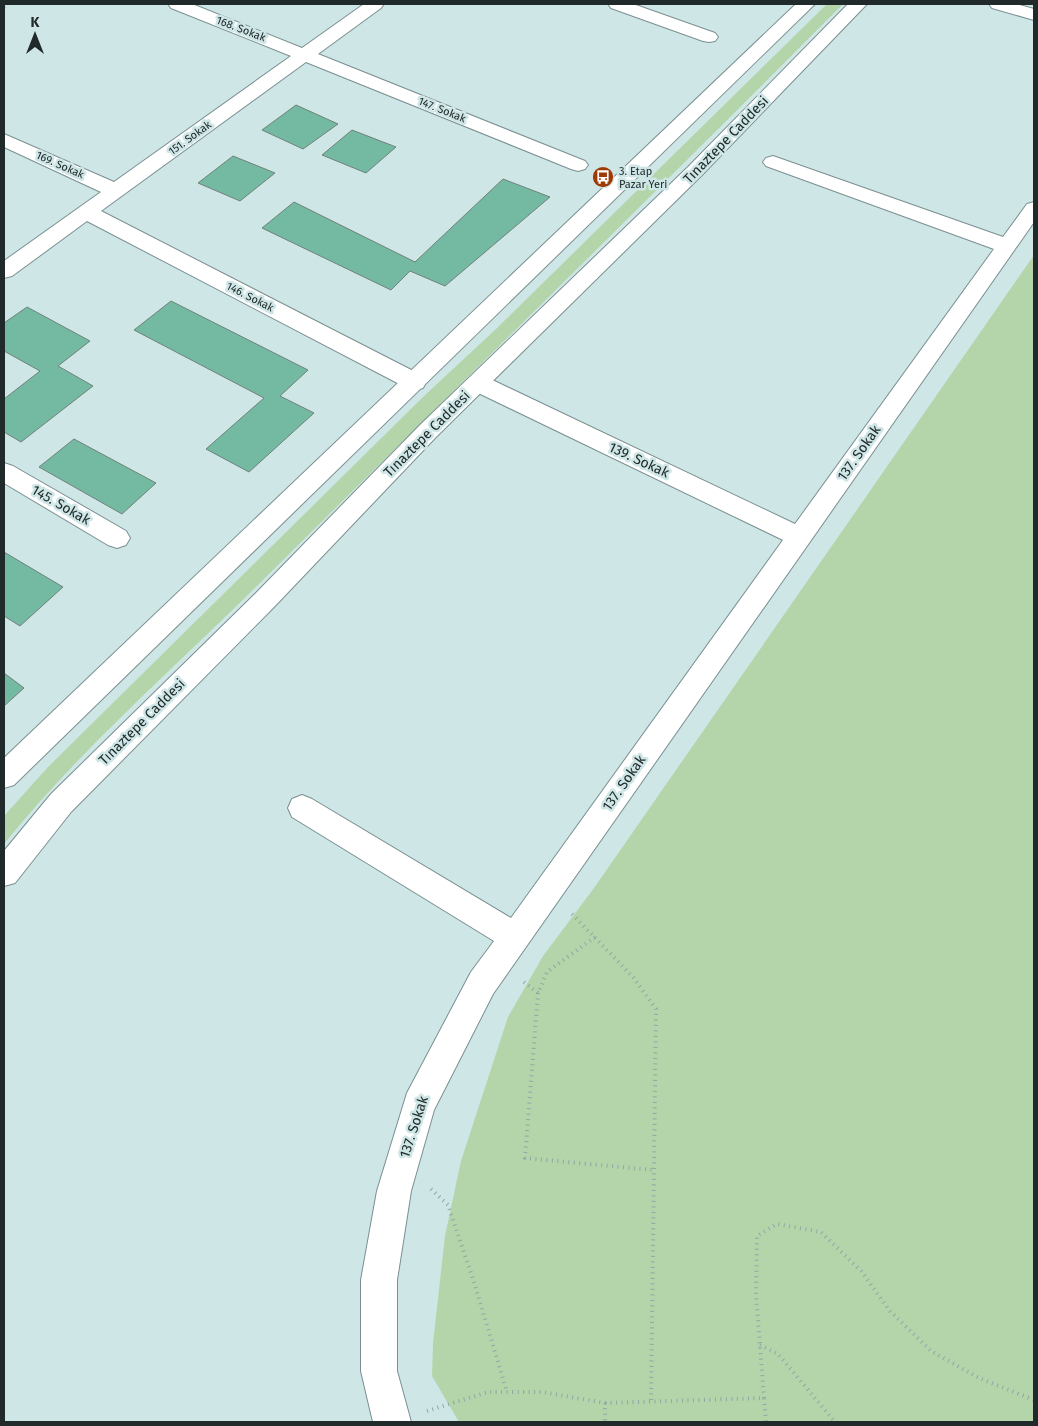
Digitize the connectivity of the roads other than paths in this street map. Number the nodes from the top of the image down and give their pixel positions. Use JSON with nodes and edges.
{"nodes":[{"id":1,"x":178,"y":4,"type":"edge"},
{"id":2,"x":375,"y":4,"type":"edge"},
{"id":3,"x":617,"y":4,"type":"edge"},
{"id":4,"x":806,"y":4,"type":"edge"},
{"id":5,"x":858,"y":4,"type":"edge"},
{"id":6,"x":998,"y":4,"type":"edge"},
{"id":7,"x":1034,"y":15,"type":"edge"},
{"id":8,"x":709,"y":37,"type":"dead end"},
{"id":9,"x":305,"y":54,"type":"junction"},
{"id":10,"x":4,"y":140,"type":"edge"},
{"id":11,"x":773,"y":162,"type":"dead end"},
{"id":12,"x":578,"y":165,"type":"dead end"},
{"id":13,"x":116,"y":191,"type":"junction"},
{"id":14,"x":1034,"y":208,"type":"edge"},
{"id":15,"x":86,"y":212,"type":"junction"},
{"id":16,"x":1008,"y":246,"type":"junction"},
{"id":17,"x":4,"y":271,"type":"edge"},
{"id":18,"x":415,"y":382,"type":"junction"},
{"id":19,"x":478,"y":384,"type":"junction"},
{"id":20,"x":4,"y":472,"type":"edge"},
{"id":21,"x":800,"y":537,"type":"junction"},
{"id":22,"x":117,"y":538,"type":"dead end"},
{"id":23,"x":4,"y":776,"type":"edge"},
{"id":24,"x":302,"y":808,"type":"dead end"},
{"id":25,"x":4,"y":873,"type":"edge"},
{"id":26,"x":515,"y":936,"type":"junction"},
{"id":27,"x":392,"y":1422,"type":"edge"}],
"edges":[{"from":1,"to":9,"type":"street","name":"168. Sokak"},
{"from":2,"to":9,"type":"street","name":"151. Sokak"},
{"from":3,"to":8,"type":"street"},
{"from":4,"to":18,"type":"street"},
{"from":5,"to":19,"type":"street","name":"Tınaztepe Caddesi"},
{"from":6,"to":7,"type":"street"},
{"from":9,"to":12,"type":"street","name":"147. Sokak"},
{"from":9,"to":13,"type":"street","name":"151. Sokak"},
{"from":10,"to":13,"type":"street","name":"169. Sokak"},
{"from":11,"to":16,"type":"street"},
{"from":13,"to":15,"type":"street","name":"151. Sokak"},
{"from":14,"to":16,"type":"street","name":"137. Sokak"},
{"from":15,"to":17,"type":"street","name":"151. Sokak"},
{"from":15,"to":18,"type":"street","name":"146. Sokak"},
{"from":16,"to":21,"type":"street","name":"137. Sokak"},
{"from":18,"to":23,"type":"street"},
{"from":19,"to":21,"type":"street","name":"139. Sokak"},
{"from":19,"to":25,"type":"street","name":"Tınaztepe Caddesi"},
{"from":20,"to":22,"type":"street","name":"145. Sokak"},
{"from":21,"to":26,"type":"street","name":"137. Sokak"},
{"from":24,"to":26,"type":"street"},
{"from":26,"to":27,"type":"street","name":"137. Sokak"}]}
